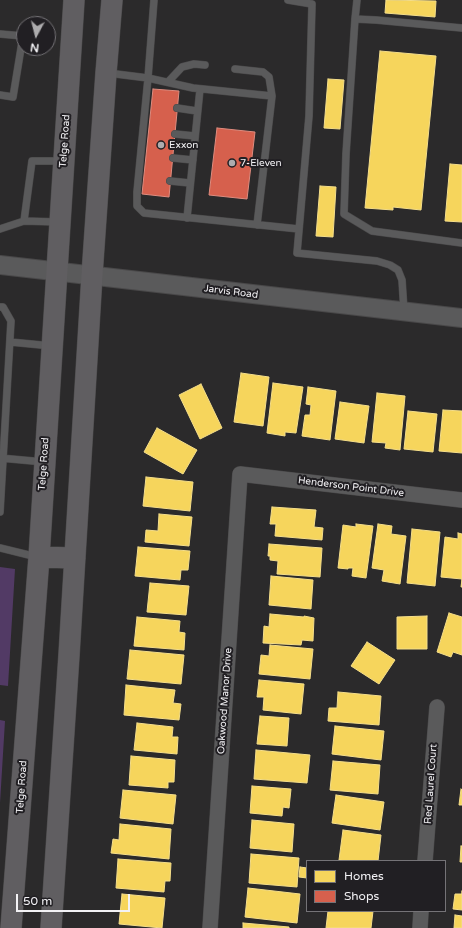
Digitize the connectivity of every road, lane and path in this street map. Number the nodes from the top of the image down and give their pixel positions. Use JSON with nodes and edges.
{"nodes":[{"id":1,"x":74,"y":0,"type":"edge"},
{"id":2,"x":112,"y":0,"type":"edge"},
{"id":3,"x":154,"y":0,"type":"edge"},
{"id":4,"x":288,"y":0,"type":"edge"},
{"id":5,"x":356,"y":0,"type":"edge"},
{"id":6,"x":313,"y":2,"type":"edge"},
{"id":7,"x":355,"y":19,"type":"junction"},
{"id":8,"x":462,"y":28,"type":"edge"},
{"id":9,"x":0,"y":34,"type":"edge"},
{"id":10,"x":206,"y":65,"type":"dead end"},
{"id":11,"x":235,"y":69,"type":"dead end"},
{"id":12,"x":106,"y":73,"type":"junction"},
{"id":13,"x":148,"y":78,"type":"junction"},
{"id":14,"x":168,"y":82,"type":"junction"},
{"id":15,"x":200,"y":89,"type":"junction"},
{"id":16,"x":0,"y":95,"type":"edge"},
{"id":17,"x":272,"y":96,"type":"junction"},
{"id":18,"x":177,"y":108,"type":"dead end"},
{"id":19,"x":198,"y":111,"type":"junction"},
{"id":20,"x":175,"y":134,"type":"dead end"},
{"id":21,"x":195,"y":136,"type":"junction"},
{"id":22,"x":173,"y":158,"type":"dead end"},
{"id":23,"x":192,"y":160,"type":"junction"},
{"id":24,"x":63,"y":161,"type":"junction"},
{"id":25,"x":170,"y":181,"type":"dead end"},
{"id":26,"x":190,"y":183,"type":"junction"},
{"id":27,"x":186,"y":218,"type":"junction"},
{"id":28,"x":24,"y":221,"type":"junction"},
{"id":29,"x":60,"y":222,"type":"junction"},
{"id":30,"x":258,"y":225,"type":"junction"},
{"id":31,"x":0,"y":229,"type":"edge"},
{"id":32,"x":299,"y":229,"type":"junction"},
{"id":33,"x":462,"y":243,"type":"edge"},
{"id":34,"x":0,"y":265,"type":"edge"},
{"id":35,"x":56,"y":271,"type":"junction"},
{"id":36,"x":92,"y":275,"type":"junction"},
{"id":37,"x":0,"y":307,"type":"edge"},
{"id":38,"x":404,"y":312,"type":"junction"},
{"id":39,"x":462,"y":318,"type":"edge"},
{"id":40,"x":10,"y":342,"type":"junction"},
{"id":41,"x":52,"y":346,"type":"junction"},
{"id":42,"x":2,"y":458,"type":"edge"},
{"id":43,"x":45,"y":462,"type":"junction"},
{"id":44,"x":240,"y":474,"type":"joint"},
{"id":45,"x":462,"y":500,"type":"edge"},
{"id":46,"x":0,"y":504,"type":"edge"},
{"id":47,"x":0,"y":512,"type":"edge"},
{"id":48,"x":0,"y":548,"type":"edge"},
{"id":49,"x":39,"y":557,"type":"junction"},
{"id":50,"x":75,"y":558,"type":"junction"},
{"id":51,"x":437,"y":707,"type":"dead end"},
{"id":52,"x":425,"y":860,"type":"edge"},
{"id":53,"x":421,"y":912,"type":"edge"},
{"id":54,"x":11,"y":928,"type":"edge"},
{"id":55,"x":50,"y":928,"type":"edge"},
{"id":56,"x":210,"y":928,"type":"edge"},
{"id":57,"x":420,"y":928,"type":"edge"}],
"edges":[{"from":1,"to":24,"type":"main road","name":"Telge Road"},
{"from":2,"to":12,"type":"main road"},
{"from":3,"to":13,"type":"lane"},
{"from":4,"to":6,"type":"lane"},
{"from":5,"to":7,"type":"lane"},
{"from":6,"to":32,"type":"lane"},
{"from":7,"to":8,"type":"lane"},
{"from":7,"to":33,"type":"lane"},
{"from":9,"to":16,"type":"lane"},
{"from":10,"to":14,"type":"lane"},
{"from":11,"to":17,"type":"lane"},
{"from":12,"to":13,"type":"lane"},
{"from":12,"to":36,"type":"main road"},
{"from":13,"to":14,"type":"lane"},
{"from":13,"to":27,"type":"lane"},
{"from":14,"to":15,"type":"lane"},
{"from":15,"to":17,"type":"lane"},
{"from":15,"to":19,"type":"lane"},
{"from":17,"to":30,"type":"lane"},
{"from":18,"to":19,"type":"lane"},
{"from":19,"to":21,"type":"lane"},
{"from":20,"to":21,"type":"lane"},
{"from":21,"to":23,"type":"lane"},
{"from":22,"to":23,"type":"lane"},
{"from":23,"to":26,"type":"lane"},
{"from":24,"to":28,"type":"lane"},
{"from":24,"to":29,"type":"main road","name":"Telge Road"},
{"from":25,"to":26,"type":"lane"},
{"from":26,"to":27,"type":"lane"},
{"from":27,"to":30,"type":"lane"},
{"from":28,"to":29,"type":"lane"},
{"from":28,"to":31,"type":"lane"},
{"from":29,"to":35,"type":"main road","name":"Telge Road"},
{"from":30,"to":32,"type":"lane"},
{"from":32,"to":38,"type":"lane"},
{"from":34,"to":35,"type":"street","name":"Jarvis Road"},
{"from":35,"to":36,"type":"street","name":"Jarvis Road"},
{"from":35,"to":41,"type":"main road","name":"Telge Road"},
{"from":36,"to":38,"type":"street","name":"Jarvis Road"},
{"from":36,"to":50,"type":"main road"},
{"from":37,"to":40,"type":"lane"},
{"from":38,"to":39,"type":"street","name":"Jarvis Road"},
{"from":40,"to":41,"type":"lane"},
{"from":40,"to":42,"type":"lane"},
{"from":41,"to":43,"type":"main road","name":"Telge Road"},
{"from":42,"to":43,"type":"lane"},
{"from":42,"to":46,"type":"lane"},
{"from":43,"to":49,"type":"main road","name":"Telge Road"},
{"from":44,"to":45,"type":"street","name":"Henderson Point Drive"},
{"from":44,"to":56,"type":"street","name":"Oakwood Manor Drive"},
{"from":46,"to":47,"type":"lane"},
{"from":48,"to":49,"type":"lane"},
{"from":49,"to":50,"type":"main road"},
{"from":49,"to":54,"type":"main road","name":"Telge Road"},
{"from":50,"to":55,"type":"main road"},
{"from":51,"to":52,"type":"street","name":"Red Laurel Court"},
{"from":53,"to":57,"type":"street"}]}
